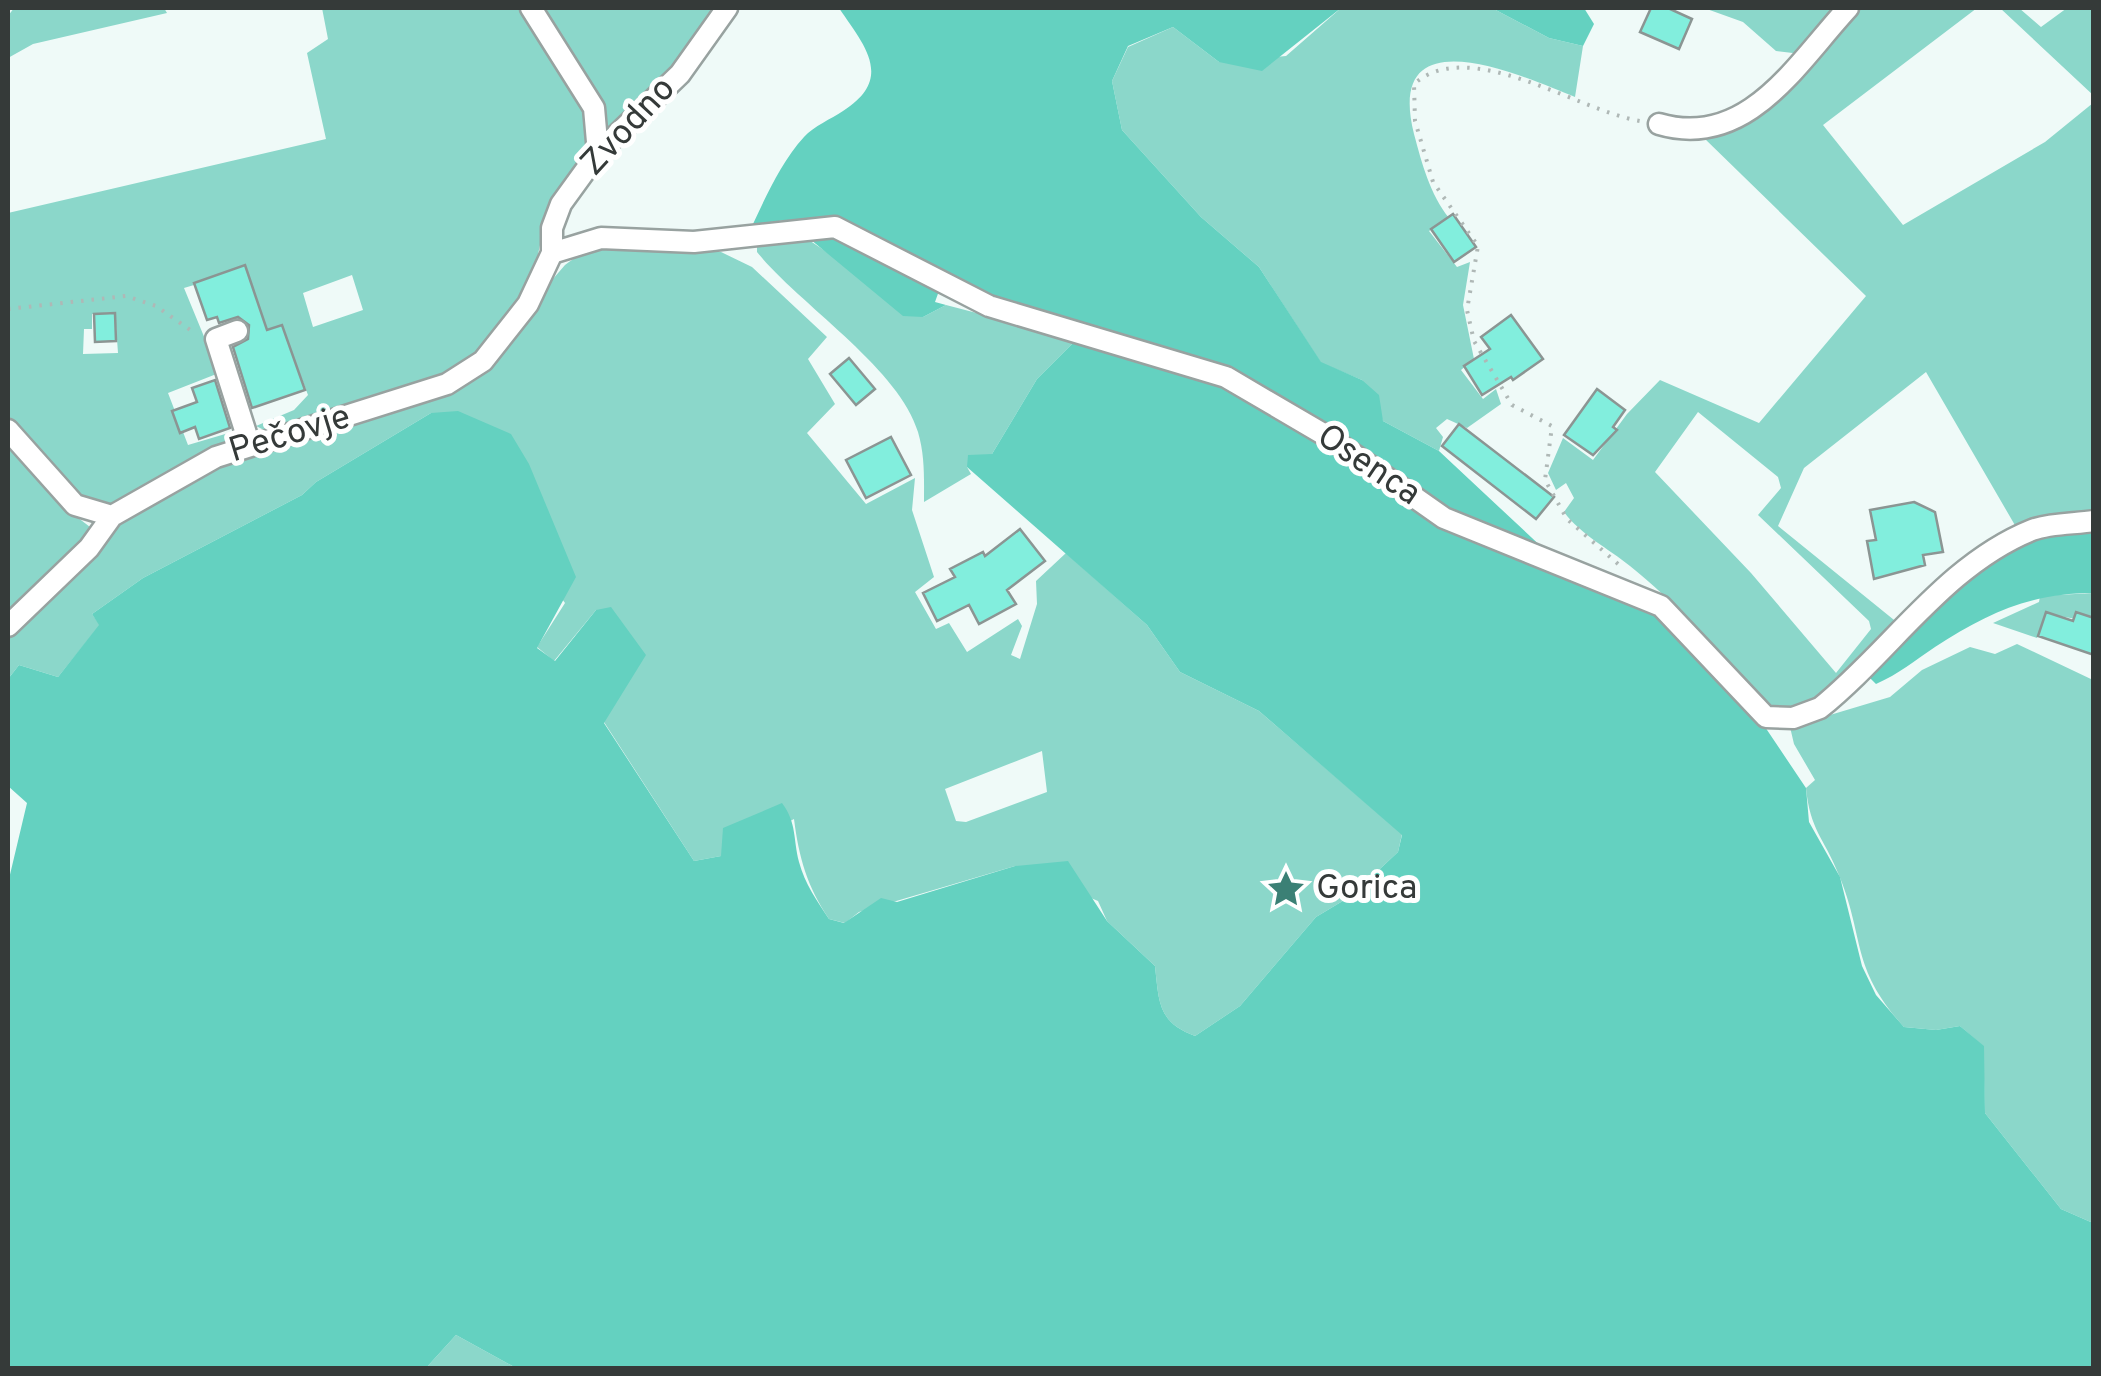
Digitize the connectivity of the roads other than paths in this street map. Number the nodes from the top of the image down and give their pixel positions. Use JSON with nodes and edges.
{"nodes":[{"id":1,"x":531,"y":8,"type":"edge"},
{"id":2,"x":727,"y":8,"type":"edge"},
{"id":3,"x":1848,"y":8,"type":"edge"},
{"id":4,"x":1660,"y":124,"type":"road end"},
{"id":5,"x":598,"y":154,"type":"junction"},
{"id":6,"x":552,"y":254,"type":"junction"},
{"id":7,"x":237,"y":330,"type":"dead end"},
{"id":8,"x":8,"y":430,"type":"edge"},
{"id":9,"x":250,"y":446,"type":"junction"},
{"id":10,"x":112,"y":516,"type":"junction"},
{"id":11,"x":2094,"y":522,"type":"edge"},
{"id":12,"x":8,"y":626,"type":"edge"}],
"edges":[{"from":1,"to":5,"type":"street"},
{"from":2,"to":5,"type":"street","name":"Zvodno"},
{"from":3,"to":4,"type":"street"},
{"from":5,"to":6,"type":"street","name":"Zvodno"},
{"from":6,"to":9,"type":"street","name":"Pečovje"},
{"from":6,"to":11,"type":"street","name":"Osenca"},
{"from":7,"to":9,"type":"street"},
{"from":8,"to":10,"type":"street"},
{"from":9,"to":10,"type":"street","name":"Pečovje"},
{"from":10,"to":12,"type":"street"}]}
